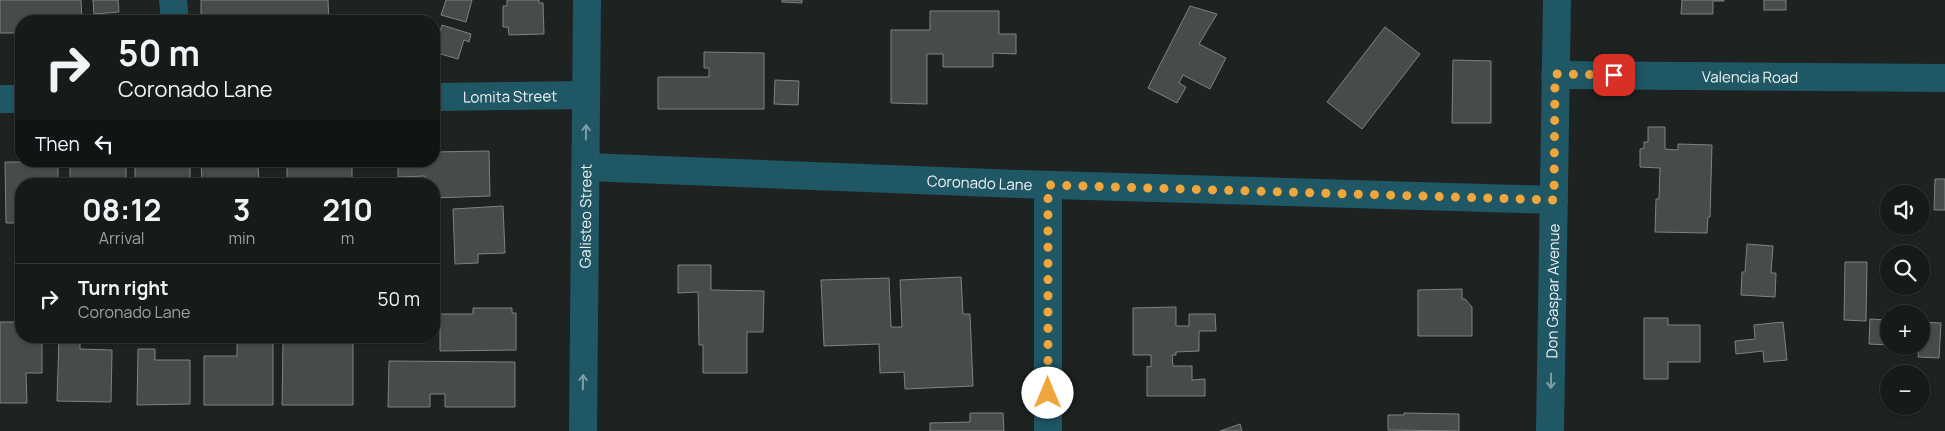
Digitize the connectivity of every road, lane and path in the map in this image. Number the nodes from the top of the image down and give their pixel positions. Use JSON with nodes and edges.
{"nodes":[{"id":1,"x":173,"y":0,"type":"edge"},
{"id":2,"x":587,"y":0,"type":"edge"},
{"id":3,"x":1557,"y":0,"type":"edge"},
{"id":4,"x":174,"y":15,"type":"edge"},
{"id":5,"x":1555,"y":74,"type":"junction"},
{"id":6,"x":1945,"y":78,"type":"edge"},
{"id":7,"x":586,"y":95,"type":"junction"},
{"id":8,"x":440,"y":97,"type":"edge"},
{"id":9,"x":0,"y":99,"type":"edge"},
{"id":10,"x":15,"y":99,"type":"edge"},
{"id":11,"x":586,"y":167,"type":"junction"},
{"id":12,"x":1048,"y":185,"type":"junction"},
{"id":13,"x":1554,"y":200,"type":"junction"},
{"id":14,"x":583,"y":431,"type":"edge"},
{"id":15,"x":1048,"y":431,"type":"edge"},
{"id":16,"x":1550,"y":431,"type":"edge"}],
"edges":[{"from":1,"to":4,"type":"street"},
{"from":2,"to":7,"type":"street","name":"Galisteo Street"},
{"from":3,"to":5,"type":"street","name":"Don Gaspar Avenue"},
{"from":5,"to":6,"type":"street","name":"Valencia Road"},
{"from":5,"to":13,"type":"street","name":"Don Gaspar Avenue"},
{"from":7,"to":8,"type":"street","name":"Lomita Street"},
{"from":11,"to":7,"type":"street","name":"Galisteo Street","one_way":true},
{"from":9,"to":10,"type":"street"},
{"from":11,"to":12,"type":"street","name":"Coronado Lane"},
{"from":14,"to":11,"type":"street","name":"Galisteo Street","one_way":true},
{"from":12,"to":13,"type":"street","name":"Coronado Lane"},
{"from":12,"to":15,"type":"street"},
{"from":13,"to":16,"type":"street","name":"Don Gaspar Avenue","one_way":true}]}
